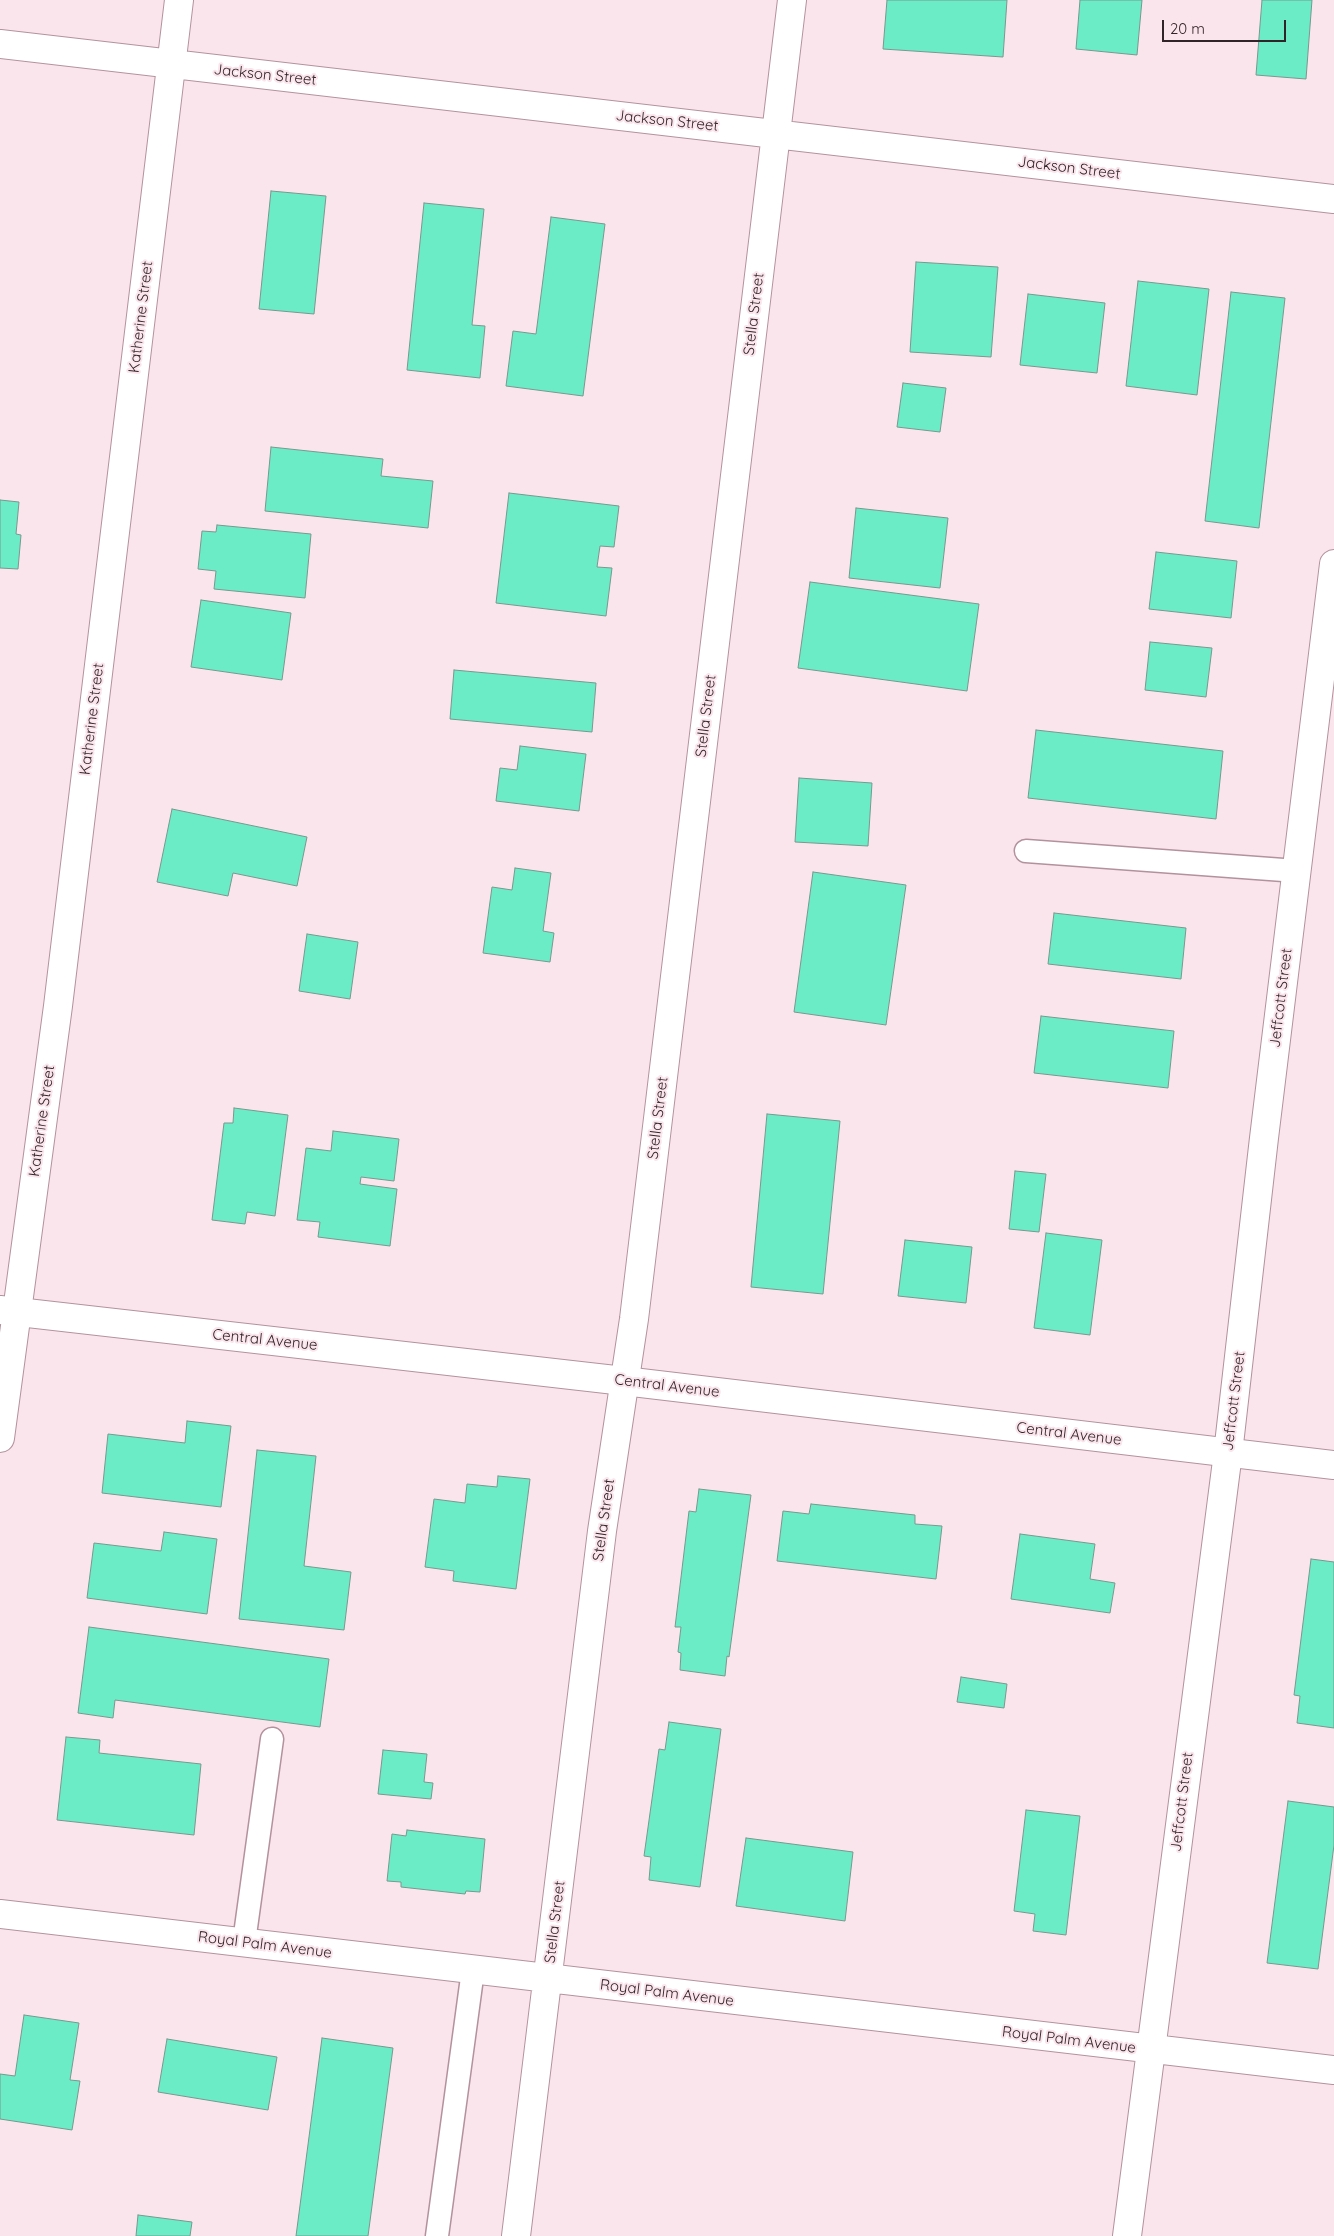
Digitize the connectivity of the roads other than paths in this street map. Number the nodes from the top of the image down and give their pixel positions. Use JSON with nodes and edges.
{"nodes":[{"id":1,"x":179,"y":0,"type":"edge"},
{"id":2,"x":792,"y":0,"type":"edge"},
{"id":3,"x":0,"y":44,"type":"edge"},
{"id":4,"x":171,"y":65,"type":"junction"},
{"id":5,"x":776,"y":133,"type":"junction"},
{"id":6,"x":1334,"y":199,"type":"edge"},
{"id":7,"x":1334,"y":564,"type":"edge"},
{"id":8,"x":1026,"y":851,"type":"dead end"},
{"id":9,"x":1297,"y":871,"type":"junction"},
{"id":10,"x":8,"y":1311,"type":"edge"},
{"id":11,"x":624,"y":1381,"type":"junction"},
{"id":12,"x":0,"y":1438,"type":"edge"},
{"id":13,"x":1228,"y":1452,"type":"junction"},
{"id":14,"x":1334,"y":1466,"type":"edge"},
{"id":15,"x":272,"y":1739,"type":"dead end"},
{"id":16,"x":0,"y":1914,"type":"edge"},
{"id":17,"x":244,"y":1942,"type":"junction"},
{"id":18,"x":473,"y":1970,"type":"junction"},
{"id":19,"x":548,"y":1979,"type":"junction"},
{"id":20,"x":1150,"y":2049,"type":"junction"},
{"id":21,"x":1334,"y":2070,"type":"edge"},
{"id":22,"x":437,"y":2236,"type":"edge"},
{"id":23,"x":516,"y":2236,"type":"edge"},
{"id":24,"x":1127,"y":2236,"type":"edge"}],
"edges":[{"from":1,"to":4,"type":"street","name":"Katherine Street"},
{"from":2,"to":5,"type":"street","name":"Stella Street"},
{"from":3,"to":4,"type":"street","name":"Jackson Street"},
{"from":4,"to":5,"type":"street","name":"Jackson Street"},
{"from":4,"to":10,"type":"street","name":"Katherine Street"},
{"from":5,"to":6,"type":"street","name":"Jackson Street"},
{"from":5,"to":11,"type":"street","name":"Stella Street"},
{"from":7,"to":9,"type":"street","name":"Jeffcott Street"},
{"from":8,"to":9,"type":"lane"},
{"from":9,"to":13,"type":"street","name":"Jeffcott Street"},
{"from":10,"to":11,"type":"street","name":"Central Avenue"},
{"from":10,"to":12,"type":"street","name":"Katherine Street"},
{"from":11,"to":13,"type":"street","name":"Central Avenue"},
{"from":11,"to":19,"type":"street","name":"Stella Street"},
{"from":13,"to":14,"type":"street","name":"Central Avenue"},
{"from":13,"to":20,"type":"street","name":"Jeffcott Street"},
{"from":15,"to":17,"type":"lane"},
{"from":16,"to":17,"type":"street","name":"Royal Palm Avenue"},
{"from":17,"to":18,"type":"street","name":"Royal Palm Avenue"},
{"from":18,"to":19,"type":"street","name":"Royal Palm Avenue"},
{"from":18,"to":22,"type":"lane"},
{"from":19,"to":20,"type":"street","name":"Royal Palm Avenue"},
{"from":19,"to":23,"type":"street","name":"Stella Street"},
{"from":20,"to":21,"type":"street","name":"Royal Palm Avenue"},
{"from":20,"to":24,"type":"street","name":"Jeffcott Street"}]}
